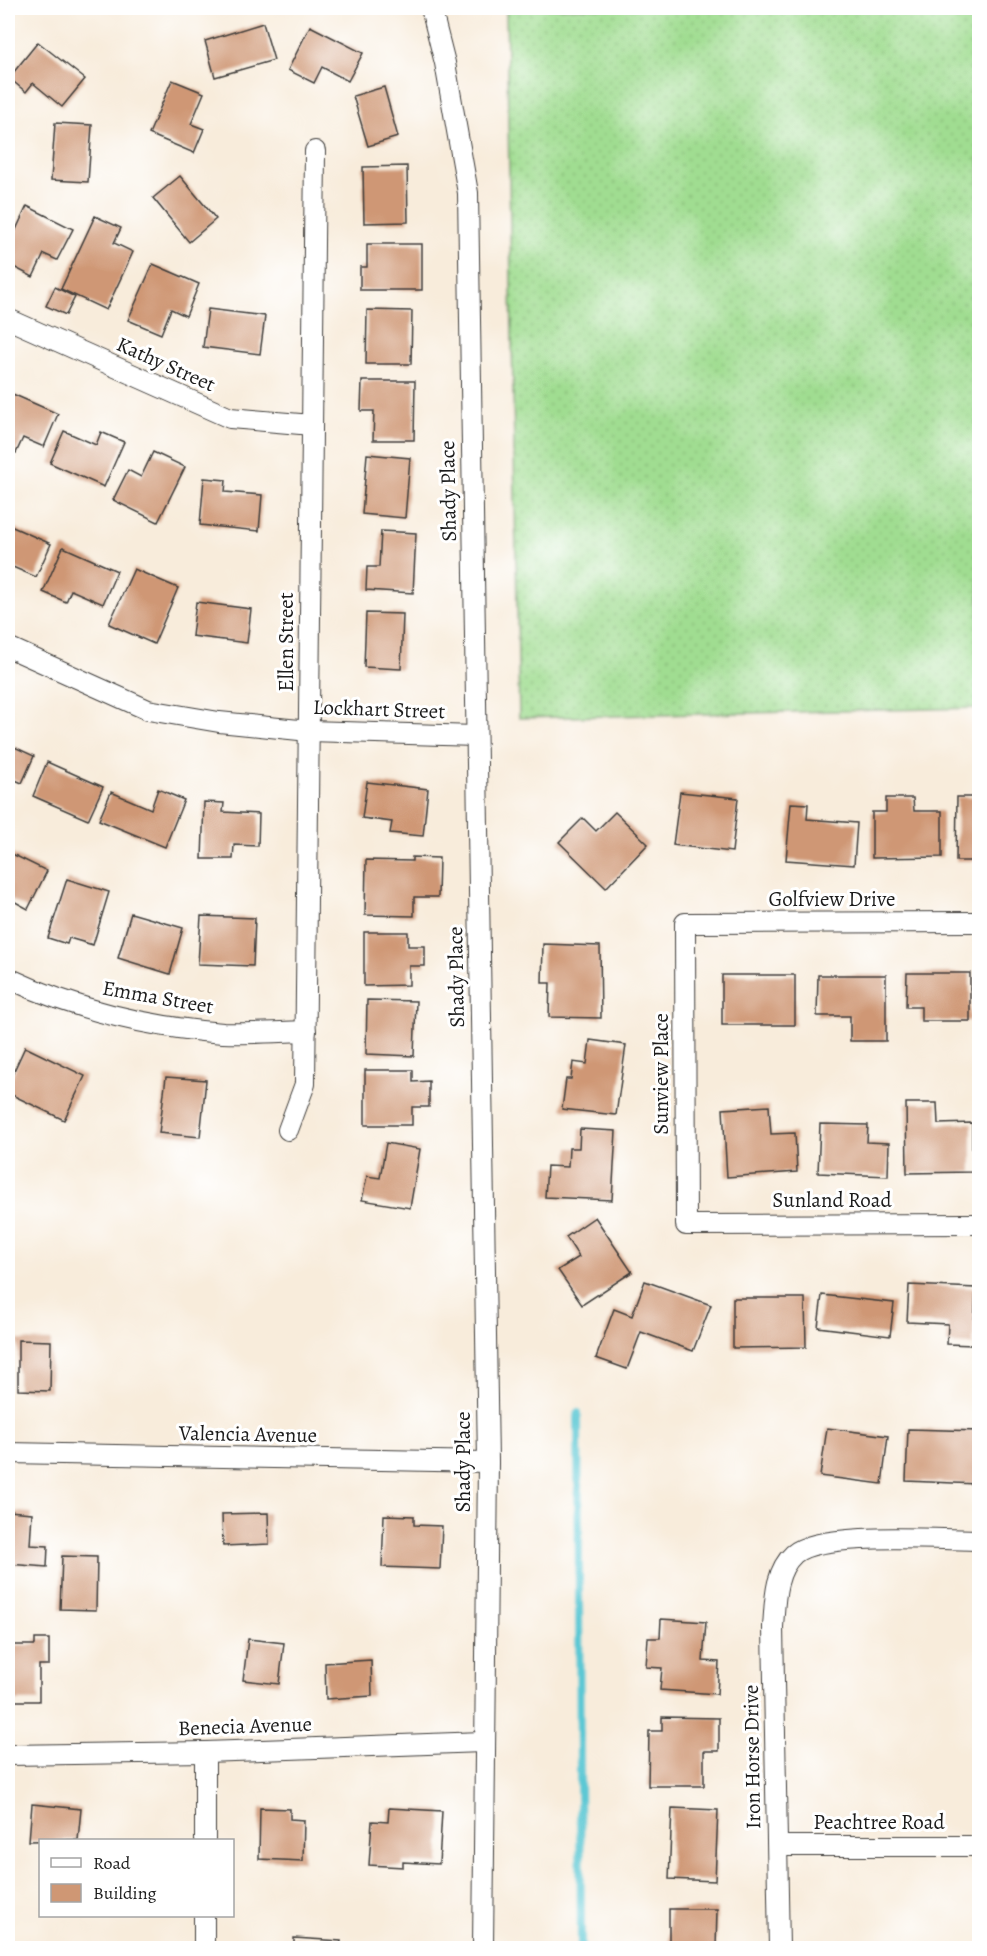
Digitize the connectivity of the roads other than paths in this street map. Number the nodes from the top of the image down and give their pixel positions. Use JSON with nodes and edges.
{"nodes":[{"id":1,"x":431,"y":8,"type":"edge"},
{"id":2,"x":315,"y":151,"type":"dead end"},
{"id":3,"x":8,"y":320,"type":"edge"},
{"id":4,"x":312,"y":425,"type":"junction"},
{"id":5,"x":8,"y":647,"type":"edge"},
{"id":6,"x":309,"y":731,"type":"junction"},
{"id":7,"x":476,"y":736,"type":"junction"},
{"id":8,"x":980,"y":922,"type":"edge"},
{"id":9,"x":685,"y":923,"type":"joint"},
{"id":10,"x":8,"y":978,"type":"edge"},
{"id":11,"x":306,"y":1031,"type":"junction"},
{"id":12,"x":288,"y":1130,"type":"dead end"},
{"id":13,"x":980,"y":1224,"type":"edge"},
{"id":14,"x":686,"y":1225,"type":"joint"},
{"id":15,"x":8,"y":1453,"type":"edge"},
{"id":16,"x":488,"y":1462,"type":"junction"},
{"id":17,"x":980,"y":1539,"type":"edge"},
{"id":18,"x":483,"y":1742,"type":"junction"},
{"id":19,"x":205,"y":1752,"type":"junction"},
{"id":20,"x":8,"y":1755,"type":"edge"},
{"id":21,"x":205,"y":1839,"type":"edge"},
{"id":22,"x":778,"y":1846,"type":"junction"},
{"id":23,"x":980,"y":1846,"type":"edge"},
{"id":24,"x":204,"y":1917,"type":"edge"},
{"id":25,"x":204,"y":1948,"type":"edge"},
{"id":26,"x":483,"y":1948,"type":"edge"},
{"id":27,"x":779,"y":1948,"type":"edge"}],
"edges":[{"from":1,"to":7,"type":"street","name":"Shady Place"},
{"from":2,"to":4,"type":"street","name":"Ellen Street"},
{"from":3,"to":4,"type":"street","name":"Kathy Street"},
{"from":4,"to":6,"type":"street","name":"Ellen Street"},
{"from":5,"to":6,"type":"street","name":"Lockhart Street"},
{"from":6,"to":7,"type":"street","name":"Lockhart Street"},
{"from":6,"to":11,"type":"street","name":"Ellen Street"},
{"from":7,"to":16,"type":"street","name":"Shady Place"},
{"from":8,"to":9,"type":"street","name":"Golfview Drive"},
{"from":9,"to":14,"type":"street","name":"Sunview Place"},
{"from":10,"to":11,"type":"street","name":"Emma Street"},
{"from":11,"to":12,"type":"street","name":"Ellen Street"},
{"from":13,"to":14,"type":"street","name":"Sunland Road"},
{"from":15,"to":16,"type":"street","name":"Valencia Avenue"},
{"from":16,"to":18,"type":"street","name":"Shady Place"},
{"from":17,"to":22,"type":"street","name":"Iron Horse Drive"},
{"from":18,"to":19,"type":"street","name":"Benecia Avenue"},
{"from":18,"to":26,"type":"street","name":"Shady Place"},
{"from":19,"to":20,"type":"street","name":"Benecia Avenue"},
{"from":19,"to":21,"type":"street"},
{"from":22,"to":23,"type":"street","name":"Peachtree Road"},
{"from":22,"to":27,"type":"street","name":"Iron Horse Drive"},
{"from":24,"to":25,"type":"street"}]}
